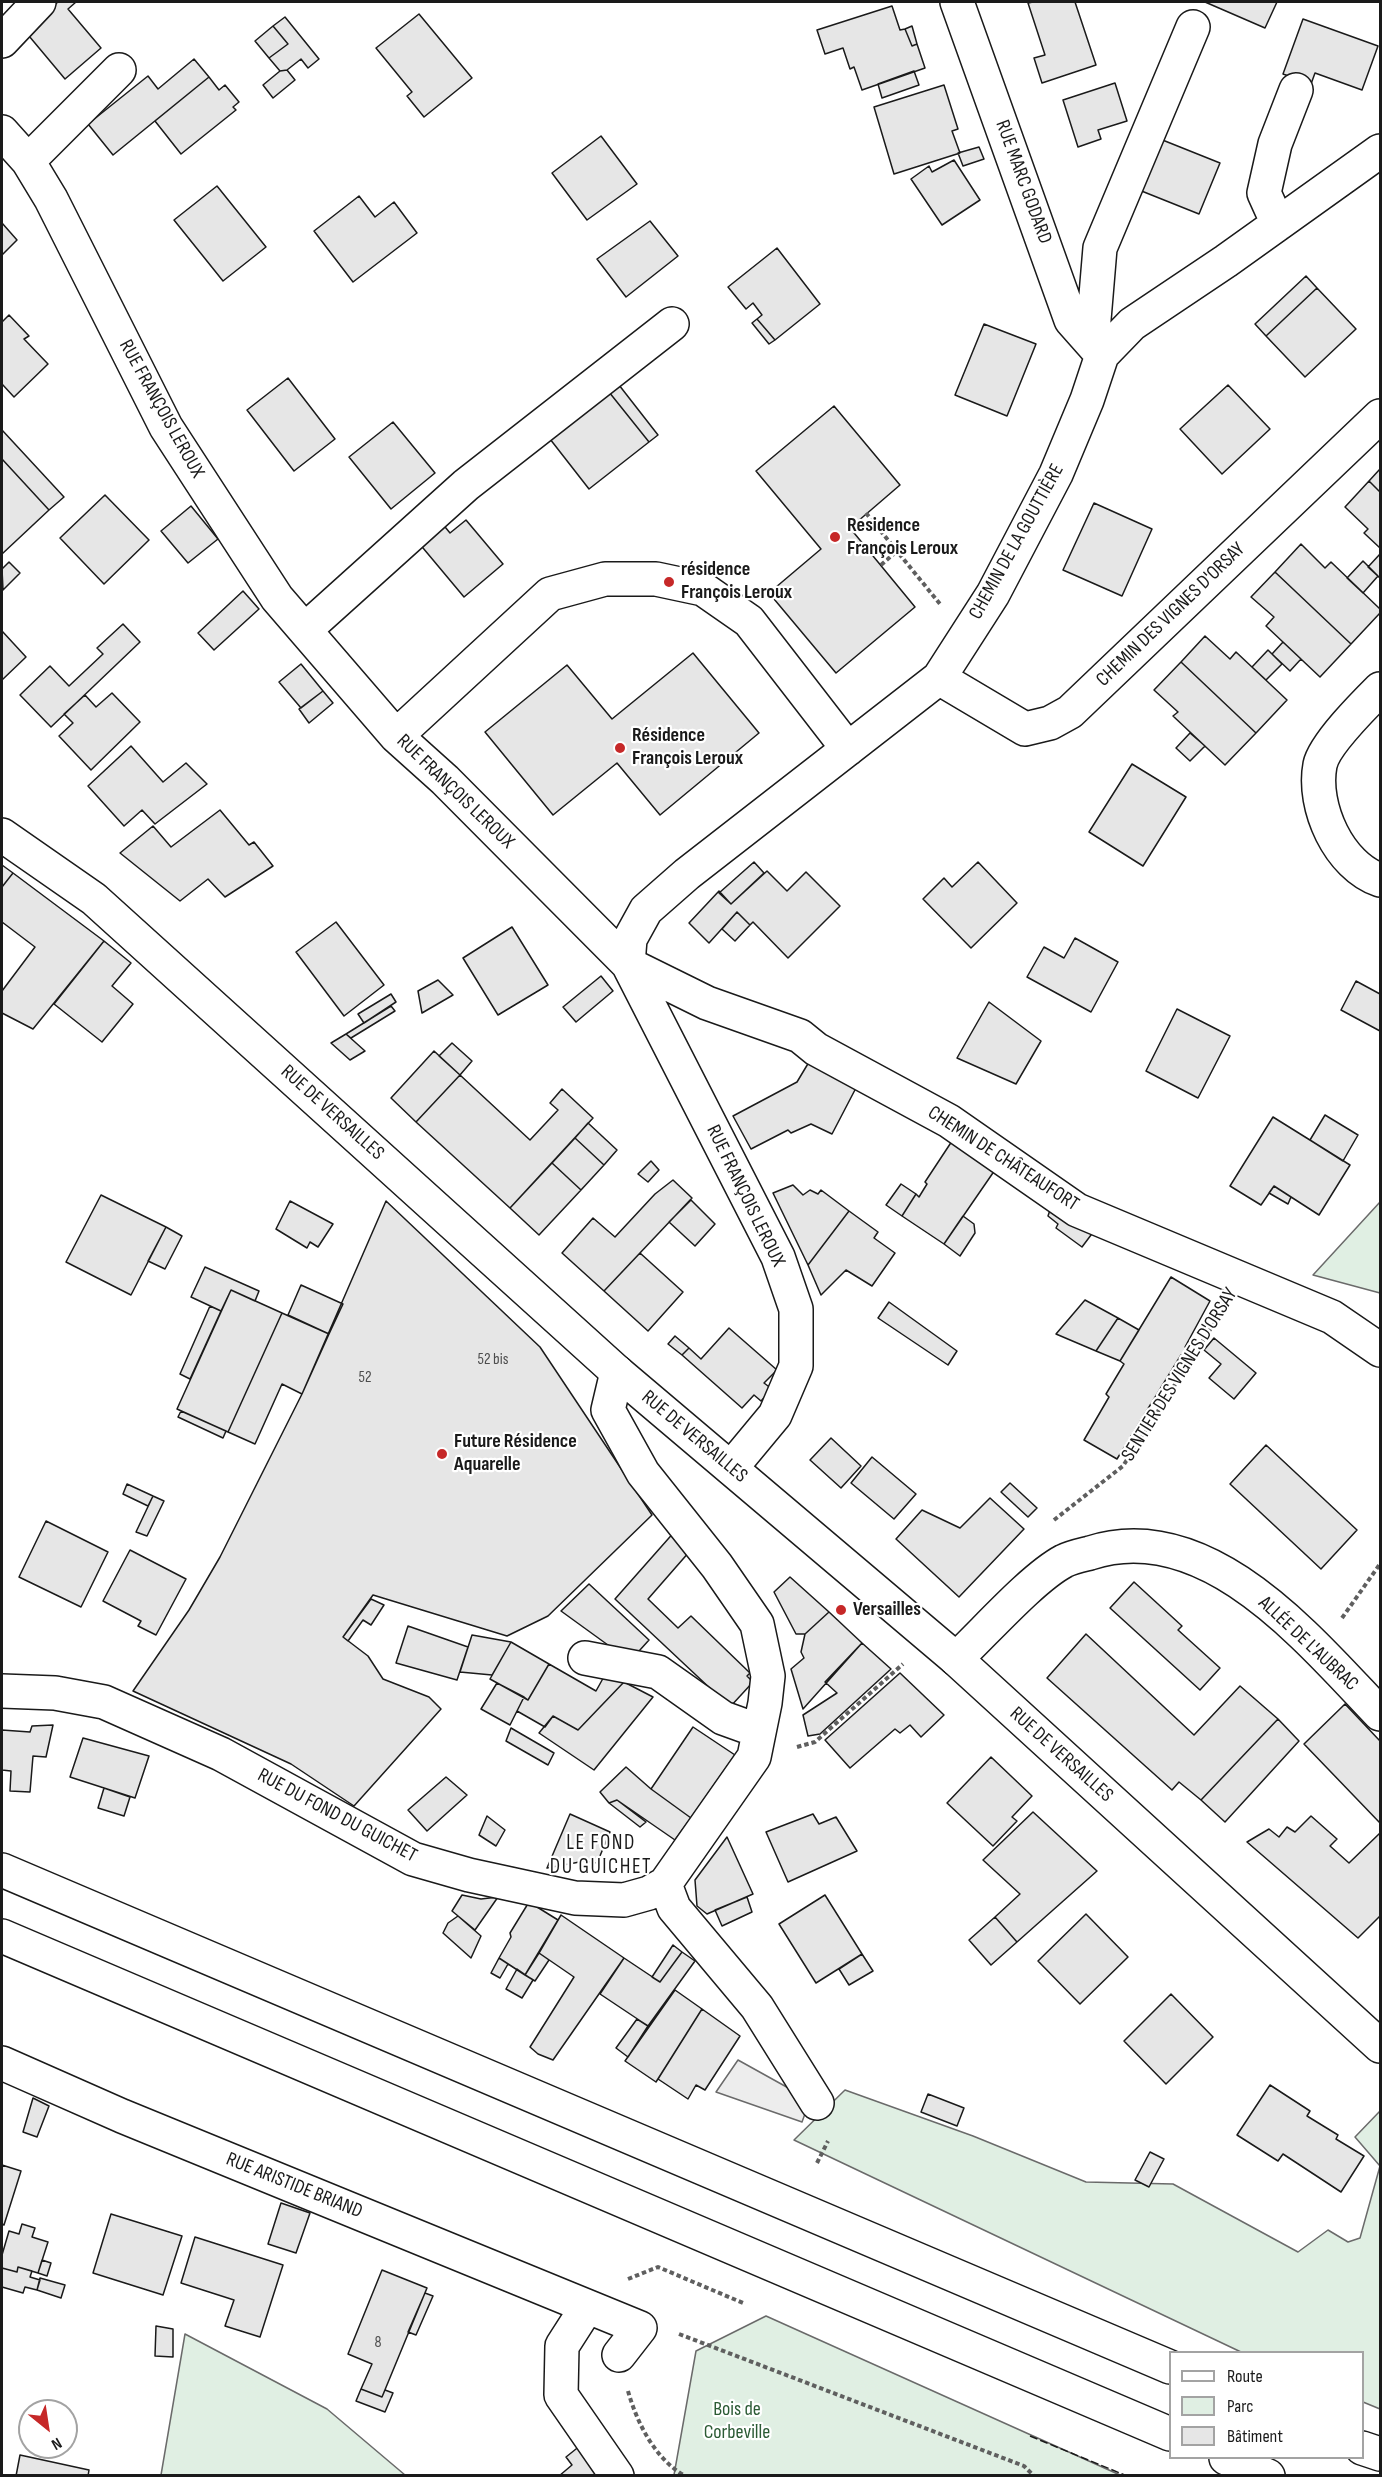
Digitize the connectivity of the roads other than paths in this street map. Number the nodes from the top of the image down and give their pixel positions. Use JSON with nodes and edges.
{"nodes":[{"id":1,"x":39,"y":2,"type":"edge"},
{"id":2,"x":957,"y":2,"type":"edge"},
{"id":3,"x":1193,"y":27,"type":"dead end"},
{"id":4,"x":2,"y":41,"type":"edge"},
{"id":5,"x":120,"y":70,"type":"dead end"},
{"id":6,"x":1296,"y":90,"type":"dead end"},
{"id":7,"x":2,"y":132,"type":"edge"},
{"id":8,"x":1380,"y":151,"type":"edge"},
{"id":9,"x":28,"y":161,"type":"junction"},
{"id":10,"x":1278,"y":224,"type":"junction"},
{"id":11,"x":672,"y":324,"type":"dead end"},
{"id":12,"x":1097,"y":349,"type":"junction"},
{"id":13,"x":1380,"y":416,"type":"edge"},
{"id":14,"x":306,"y":629,"type":"junction"},
{"id":15,"x":939,"y":678,"type":"junction"},
{"id":16,"x":1380,"y":689,"type":"edge"},
{"id":17,"x":396,"y":736,"type":"junction"},
{"id":18,"x":848,"y":749,"type":"junction"},
{"id":19,"x":2,"y":835,"type":"edge"},
{"id":20,"x":1380,"y":880,"type":"edge"},
{"id":21,"x":628,"y":964,"type":"junction"},
{"id":22,"x":1380,"y":1350,"type":"edge"},
{"id":23,"x":617,"y":1372,"type":"junction"},
{"id":24,"x":731,"y":1468,"type":"junction"},
{"id":25,"x":585,"y":1658,"type":"dead end"},
{"id":26,"x":956,"y":1659,"type":"junction"},
{"id":27,"x":2,"y":1691,"type":"edge"},
{"id":28,"x":1380,"y":1714,"type":"edge"},
{"id":29,"x":757,"y":1744,"type":"junction"},
{"id":30,"x":2,"y":1870,"type":"edge"},
{"id":31,"x":665,"y":1884,"type":"junction"},
{"id":32,"x":2,"y":1936,"type":"edge"},
{"id":33,"x":1380,"y":2046,"type":"edge"},
{"id":34,"x":2,"y":2062,"type":"edge"},
{"id":35,"x":817,"y":2103,"type":"dead end"},
{"id":36,"x":587,"y":2307,"type":"junction"},
{"id":37,"x":619,"y":2355,"type":"road end"},
{"id":38,"x":1169,"y":2367,"type":"edge"},
{"id":39,"x":1169,"y":2434,"type":"edge"},
{"id":40,"x":1364,"y":2449,"type":"edge"},
{"id":41,"x":1380,"y":2454,"type":"edge"},
{"id":42,"x":1231,"y":2459,"type":"edge"},
{"id":43,"x":617,"y":2475,"type":"edge"},
{"id":44,"x":1268,"y":2475,"type":"edge"}],
"edges":[{"from":1,"to":4,"type":"main road"},
{"from":2,"to":12,"type":"main road","name":"RUE MARC GODARD"},
{"from":3,"to":12,"type":"main road"},
{"from":5,"to":9,"type":"main road"},
{"from":6,"to":10,"type":"main road"},
{"from":7,"to":9,"type":"main road","name":"RUE FRANÇOIS LEROUX"},
{"from":8,"to":10,"type":"main road","name":"CHEMIN DE LA GOUTTIÈRE"},
{"from":9,"to":14,"type":"main road","name":"RUE FRANÇOIS LEROUX"},
{"from":10,"to":12,"type":"main road","name":"CHEMIN DE LA GOUTTIÈRE"},
{"from":11,"to":14,"type":"main road"},
{"from":12,"to":15,"type":"main road","name":"CHEMIN DE LA GOUTTIÈRE"},
{"from":13,"to":15,"type":"main road","name":"CHEMIN DES VIGNES D'ORSAY"},
{"from":14,"to":17,"type":"main road","name":"RUE FRANÇOIS LEROUX"},
{"from":15,"to":18,"type":"main road","name":"CHEMIN DE LA GOUTTIÈRE"},
{"from":16,"to":20,"type":"main road"},
{"from":17,"to":18,"type":"main road"},
{"from":17,"to":21,"type":"main road","name":"RUE FRANÇOIS LEROUX"},
{"from":18,"to":21,"type":"main road","name":"CHEMIN DE LA GOUTTIÈRE"},
{"from":19,"to":23,"type":"main road","name":"RUE DE VERSAILLES"},
{"from":21,"to":22,"type":"main road","name":"CHEMIN DE CHÂTEAUFORT"},
{"from":21,"to":24,"type":"main road","name":"RUE FRANÇOIS LEROUX"},
{"from":23,"to":24,"type":"main road","name":"RUE DE VERSAILLES"},
{"from":23,"to":29,"type":"main road"},
{"from":24,"to":26,"type":"main road","name":"RUE DE VERSAILLES"},
{"from":25,"to":29,"type":"main road"},
{"from":26,"to":28,"type":"main road","name":"ALLÉE DE L'AUBRAC"},
{"from":26,"to":33,"type":"main road","name":"RUE DE VERSAILLES"},
{"from":27,"to":31,"type":"main road","name":"RUE DU FOND DU GUICHET"},
{"from":29,"to":31,"type":"main road"},
{"from":30,"to":38,"type":"main road"},
{"from":31,"to":35,"type":"main road"},
{"from":32,"to":39,"type":"main road"},
{"from":34,"to":36,"type":"main road","name":"RUE ARISTIDE BRIAND"},
{"from":36,"to":37,"type":"main road","name":"RUE ARISTIDE BRIAND"},
{"from":36,"to":43,"type":"main road"},
{"from":40,"to":41,"type":"main road"},
{"from":42,"to":44,"type":"main road"}]}
